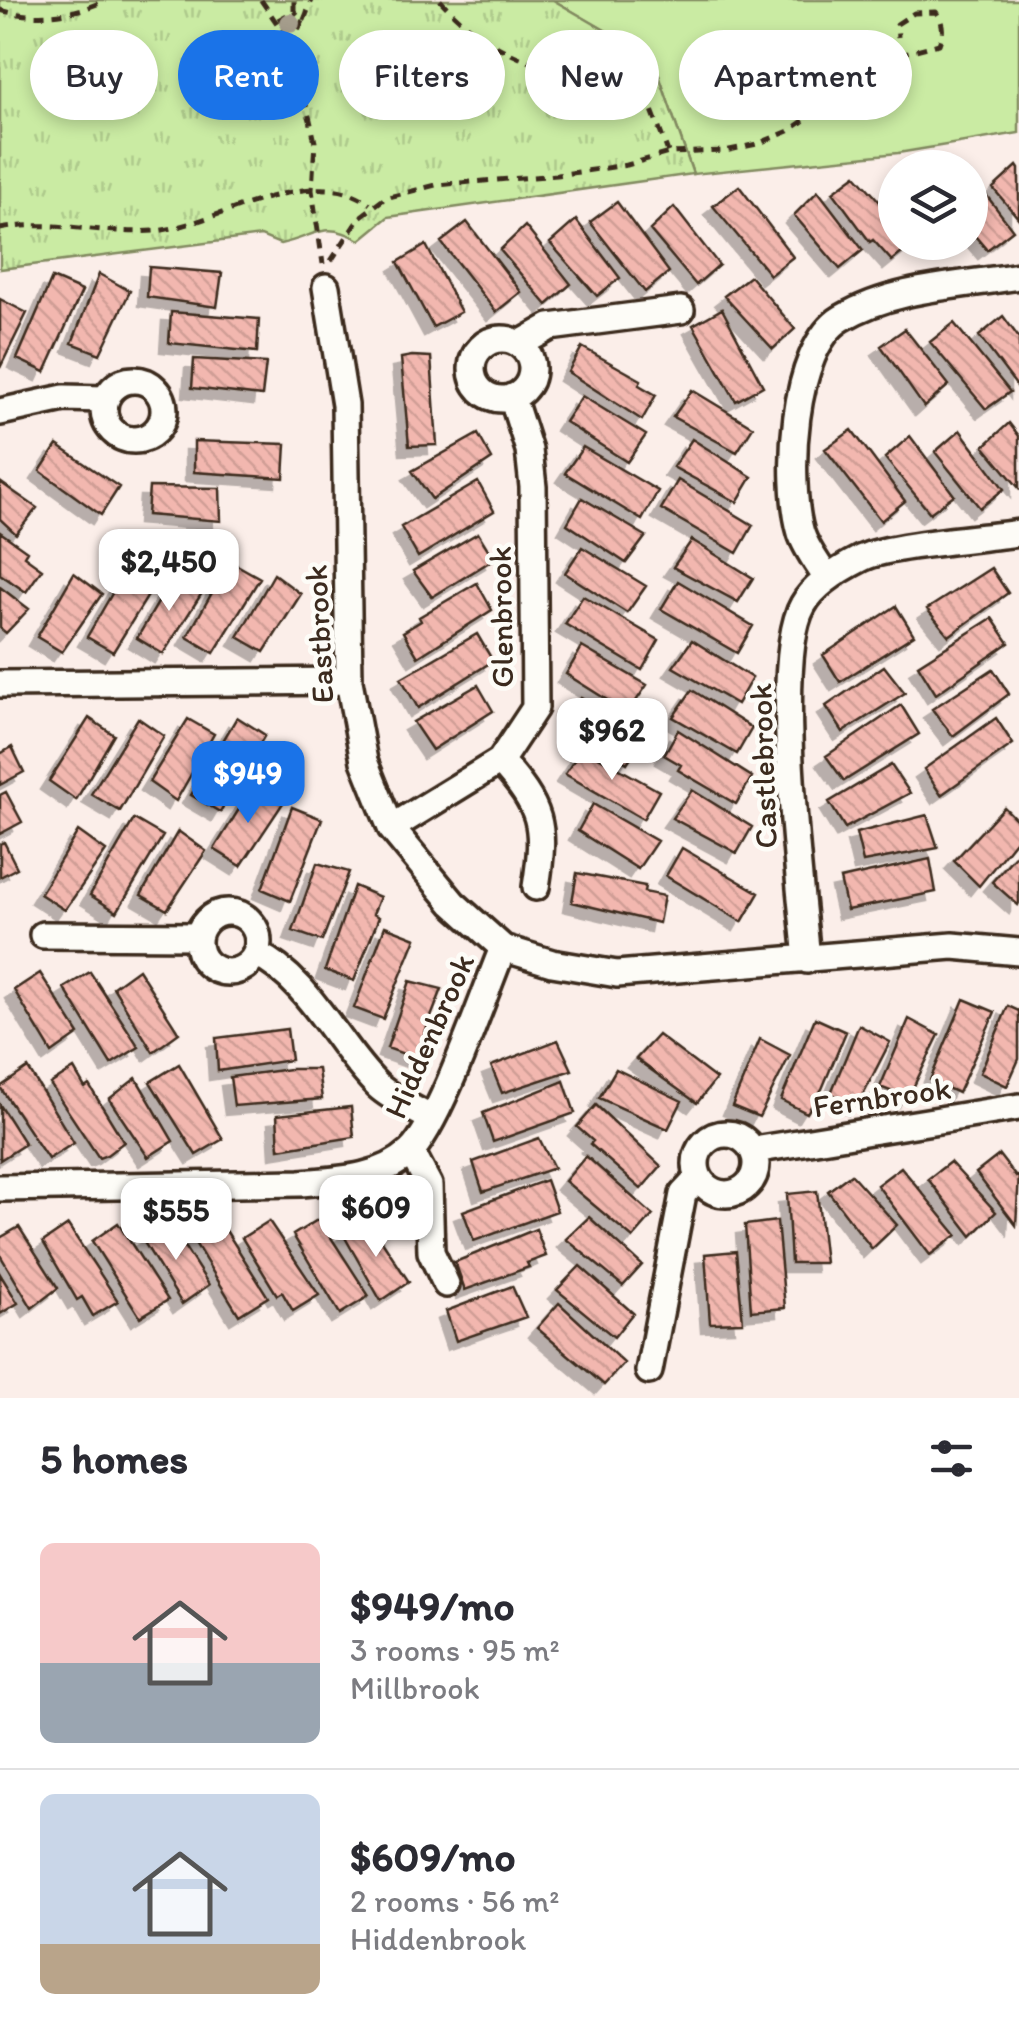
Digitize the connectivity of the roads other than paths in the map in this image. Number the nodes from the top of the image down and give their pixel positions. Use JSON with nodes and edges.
{"nodes":[{"id":1,"x":1019,"y":276,"type":"edge"},
{"id":2,"x":326,"y":287,"type":"dead end"},
{"id":3,"x":681,"y":310,"type":"dead end"},
{"id":4,"x":520,"y":344,"type":"junction"},
{"id":5,"x":512,"y":398,"type":"junction"},
{"id":6,"x":106,"y":399,"type":"dead end"},
{"id":7,"x":0,"y":412,"type":"edge"},
{"id":8,"x":1019,"y":533,"type":"edge"},
{"id":9,"x":827,"y":580,"type":"junction"},
{"id":10,"x":349,"y":681,"type":"junction"},
{"id":11,"x":0,"y":684,"type":"edge"},
{"id":12,"x":500,"y":761,"type":"junction"},
{"id":13,"x":391,"y":828,"type":"junction"},
{"id":14,"x":536,"y":886,"type":"dead end"},
{"id":15,"x":43,"y":935,"type":"dead end"},
{"id":16,"x":198,"y":936,"type":"junction"},
{"id":17,"x":503,"y":948,"type":"junction"},
{"id":18,"x":1019,"y":952,"type":"edge"},
{"id":19,"x":256,"y":954,"type":"junction"},
{"id":20,"x":807,"y":960,"type":"junction"},
{"id":21,"x":1019,"y":1107,"type":"edge"},
{"id":22,"x":432,"y":1119,"type":"junction"},
{"id":23,"x":754,"y":1150,"type":"junction"},
{"id":24,"x":412,"y":1151,"type":"junction"},
{"id":25,"x":699,"y":1177,"type":"junction"},
{"id":26,"x":0,"y":1188,"type":"edge"},
{"id":27,"x":446,"y":1284,"type":"dead end"},
{"id":28,"x":649,"y":1371,"type":"dead end"}],
"edges":[{"from":1,"to":9,"type":"street"},
{"from":2,"to":10,"type":"street","name":"Eastbrook"},
{"from":3,"to":4,"type":"street"},
{"from":4,"to":5,"type":"street"},
{"from":4,"to":5,"type":"street"},
{"from":5,"to":12,"type":"street","name":"Glenbrook"},
{"from":6,"to":7,"type":"street"},
{"from":8,"to":9,"type":"street"},
{"from":9,"to":20,"type":"street","name":"Castlebrook"},
{"from":10,"to":11,"type":"street"},
{"from":10,"to":13,"type":"street","name":"Eastbrook"},
{"from":12,"to":13,"type":"street","name":"Glenbrook"},
{"from":12,"to":14,"type":"street"},
{"from":13,"to":17,"type":"street","name":"Eastbrook"},
{"from":15,"to":16,"type":"street"},
{"from":16,"to":19,"type":"street"},
{"from":16,"to":19,"type":"street"},
{"from":17,"to":20,"type":"street","name":"Eastbrook"},
{"from":17,"to":22,"type":"street","name":"Hiddenbrook"},
{"from":18,"to":20,"type":"street","name":"Eastbrook"},
{"from":19,"to":22,"type":"street"},
{"from":21,"to":23,"type":"street","name":"Fernbrook"},
{"from":22,"to":24,"type":"street","name":"Hiddenbrook"},
{"from":23,"to":25,"type":"street"},
{"from":23,"to":25,"type":"street"},
{"from":24,"to":26,"type":"street","name":"Hiddenbrook"},
{"from":24,"to":27,"type":"street"},
{"from":25,"to":28,"type":"street"}]}
